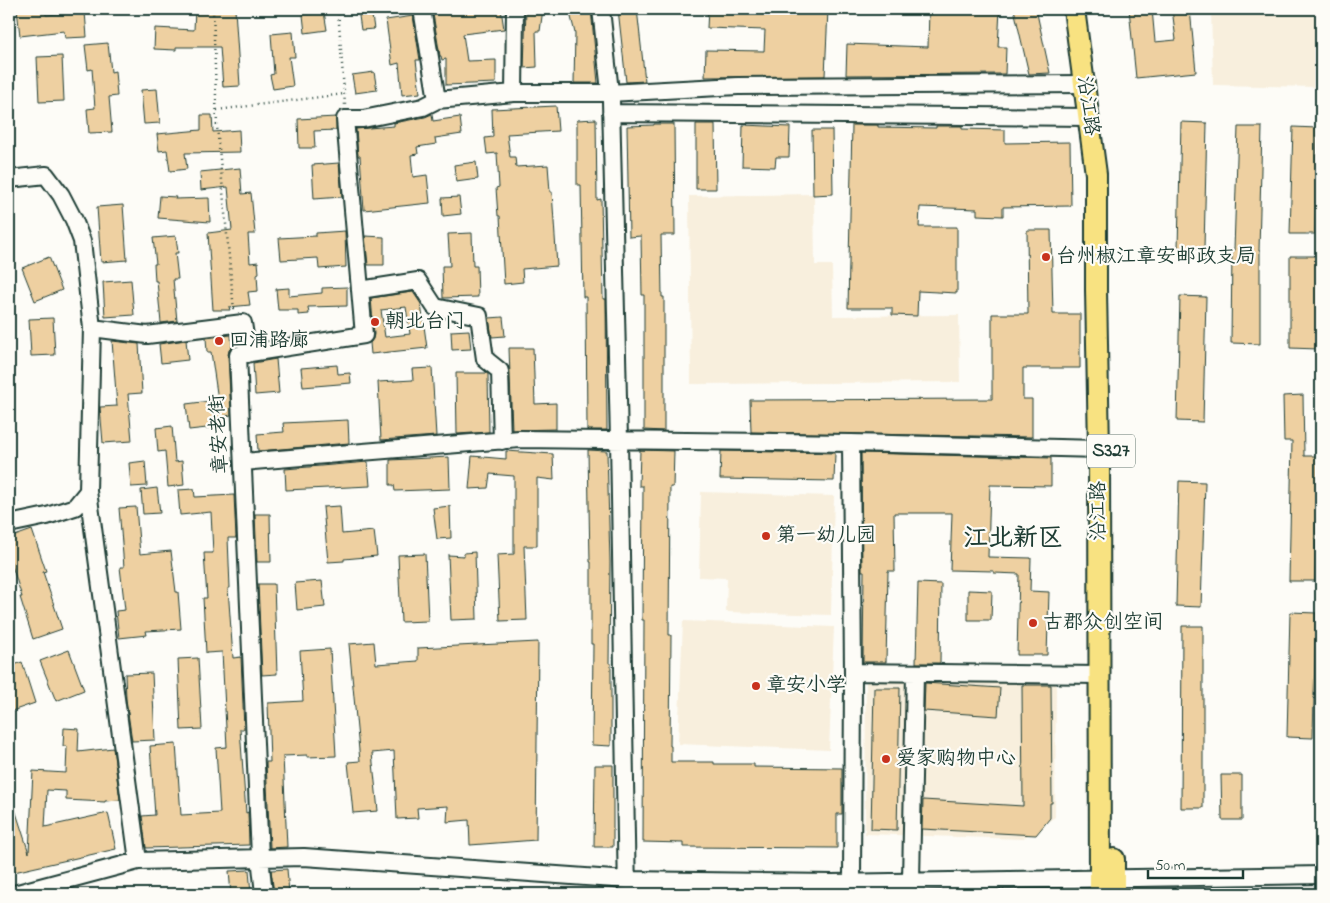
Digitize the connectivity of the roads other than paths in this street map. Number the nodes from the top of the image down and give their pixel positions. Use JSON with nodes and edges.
{"nodes":[{"id":1,"x":422,"y":9,"type":"edge"},
{"id":2,"x":516,"y":9,"type":"edge"},
{"id":3,"x":601,"y":9,"type":"edge"},
{"id":4,"x":1074,"y":9,"type":"edge"},
{"id":5,"x":1086,"y":9,"type":"edge"},
{"id":6,"x":1083,"y":84,"type":"junction"},
{"id":7,"x":609,"y":92,"type":"junction"},
{"id":8,"x":514,"y":93,"type":"junction"},
{"id":9,"x":437,"y":100,"type":"junction"},
{"id":10,"x":611,"y":113,"type":"junction"},
{"id":11,"x":1088,"y":117,"type":"junction"},
{"id":12,"x":9,"y":179,"type":"edge"},
{"id":13,"x":360,"y":290,"type":"junction"},
{"id":14,"x":92,"y":328,"type":"junction"},
{"id":15,"x":243,"y":354,"type":"junction"},
{"id":16,"x":619,"y":440,"type":"junction"},
{"id":17,"x":502,"y":441,"type":"junction"},
{"id":18,"x":851,"y":443,"type":"junction"},
{"id":19,"x":1099,"y":449,"type":"junction"},
{"id":20,"x":243,"y":462,"type":"junction"},
{"id":21,"x":88,"y":491,"type":"junction"},
{"id":22,"x":9,"y":524,"type":"edge"},
{"id":23,"x":853,"y":672,"type":"junction"},
{"id":24,"x":915,"y":673,"type":"junction"},
{"id":25,"x":1100,"y":675,"type":"junction"},
{"id":26,"x":260,"y":857,"type":"junction"},
{"id":27,"x":138,"y":861,"type":"junction"},
{"id":28,"x":1321,"y":876,"type":"edge"},
{"id":29,"x":912,"y":881,"type":"junction"},
{"id":30,"x":852,"y":882,"type":"junction"},
{"id":31,"x":627,"y":887,"type":"edge"},
{"id":32,"x":1107,"y":887,"type":"edge"},
{"id":33,"x":828,"y":888,"type":"edge"},
{"id":34,"x":14,"y":894,"type":"edge"},
{"id":35,"x":264,"y":894,"type":"edge"}],
"edges":[{"from":1,"to":9,"type":"street"},
{"from":2,"to":8,"type":"street"},
{"from":3,"to":7,"type":"street"},
{"from":4,"to":6,"type":"main road","name":"沿江路"},
{"from":5,"to":32,"type":"main road","name":"沿江路","number":"S327"},
{"from":6,"to":7,"type":"street"},
{"from":6,"to":11,"type":"main road","name":"沿江路"},
{"from":7,"to":8,"type":"street"},
{"from":7,"to":10,"type":"street"},
{"from":8,"to":9,"type":"street"},
{"from":9,"to":13,"type":"street"},
{"from":10,"to":11,"type":"street"},
{"from":10,"to":16,"type":"street"},
{"from":11,"to":19,"type":"main road","name":"沿江路"},
{"from":12,"to":14,"type":"street"},
{"from":13,"to":15,"type":"street"},
{"from":13,"to":17,"type":"street"},
{"from":14,"to":15,"type":"street","name":"章安老街"},
{"from":14,"to":21,"type":"street"},
{"from":15,"to":20,"type":"street","name":"章安老街"},
{"from":16,"to":17,"type":"street"},
{"from":16,"to":18,"type":"street"},
{"from":16,"to":31,"type":"street"},
{"from":17,"to":20,"type":"street"},
{"from":18,"to":19,"type":"street"},
{"from":18,"to":23,"type":"street"},
{"from":19,"to":25,"type":"main road","name":"沿江路"},
{"from":20,"to":26,"type":"street","name":"章安老街"},
{"from":21,"to":22,"type":"street"},
{"from":21,"to":27,"type":"street"},
{"from":23,"to":24,"type":"street"},
{"from":23,"to":30,"type":"street"},
{"from":24,"to":25,"type":"street"},
{"from":24,"to":29,"type":"street"},
{"from":25,"to":32,"type":"main road","name":"沿江路"},
{"from":26,"to":27,"type":"street"},
{"from":26,"to":31,"type":"street"},
{"from":26,"to":35,"type":"street","name":"章安老街"},
{"from":27,"to":34,"type":"street"},
{"from":28,"to":32,"type":"street"},
{"from":29,"to":30,"type":"street"},
{"from":29,"to":32,"type":"street"},
{"from":30,"to":33,"type":"street"},
{"from":31,"to":33,"type":"street"}]}
